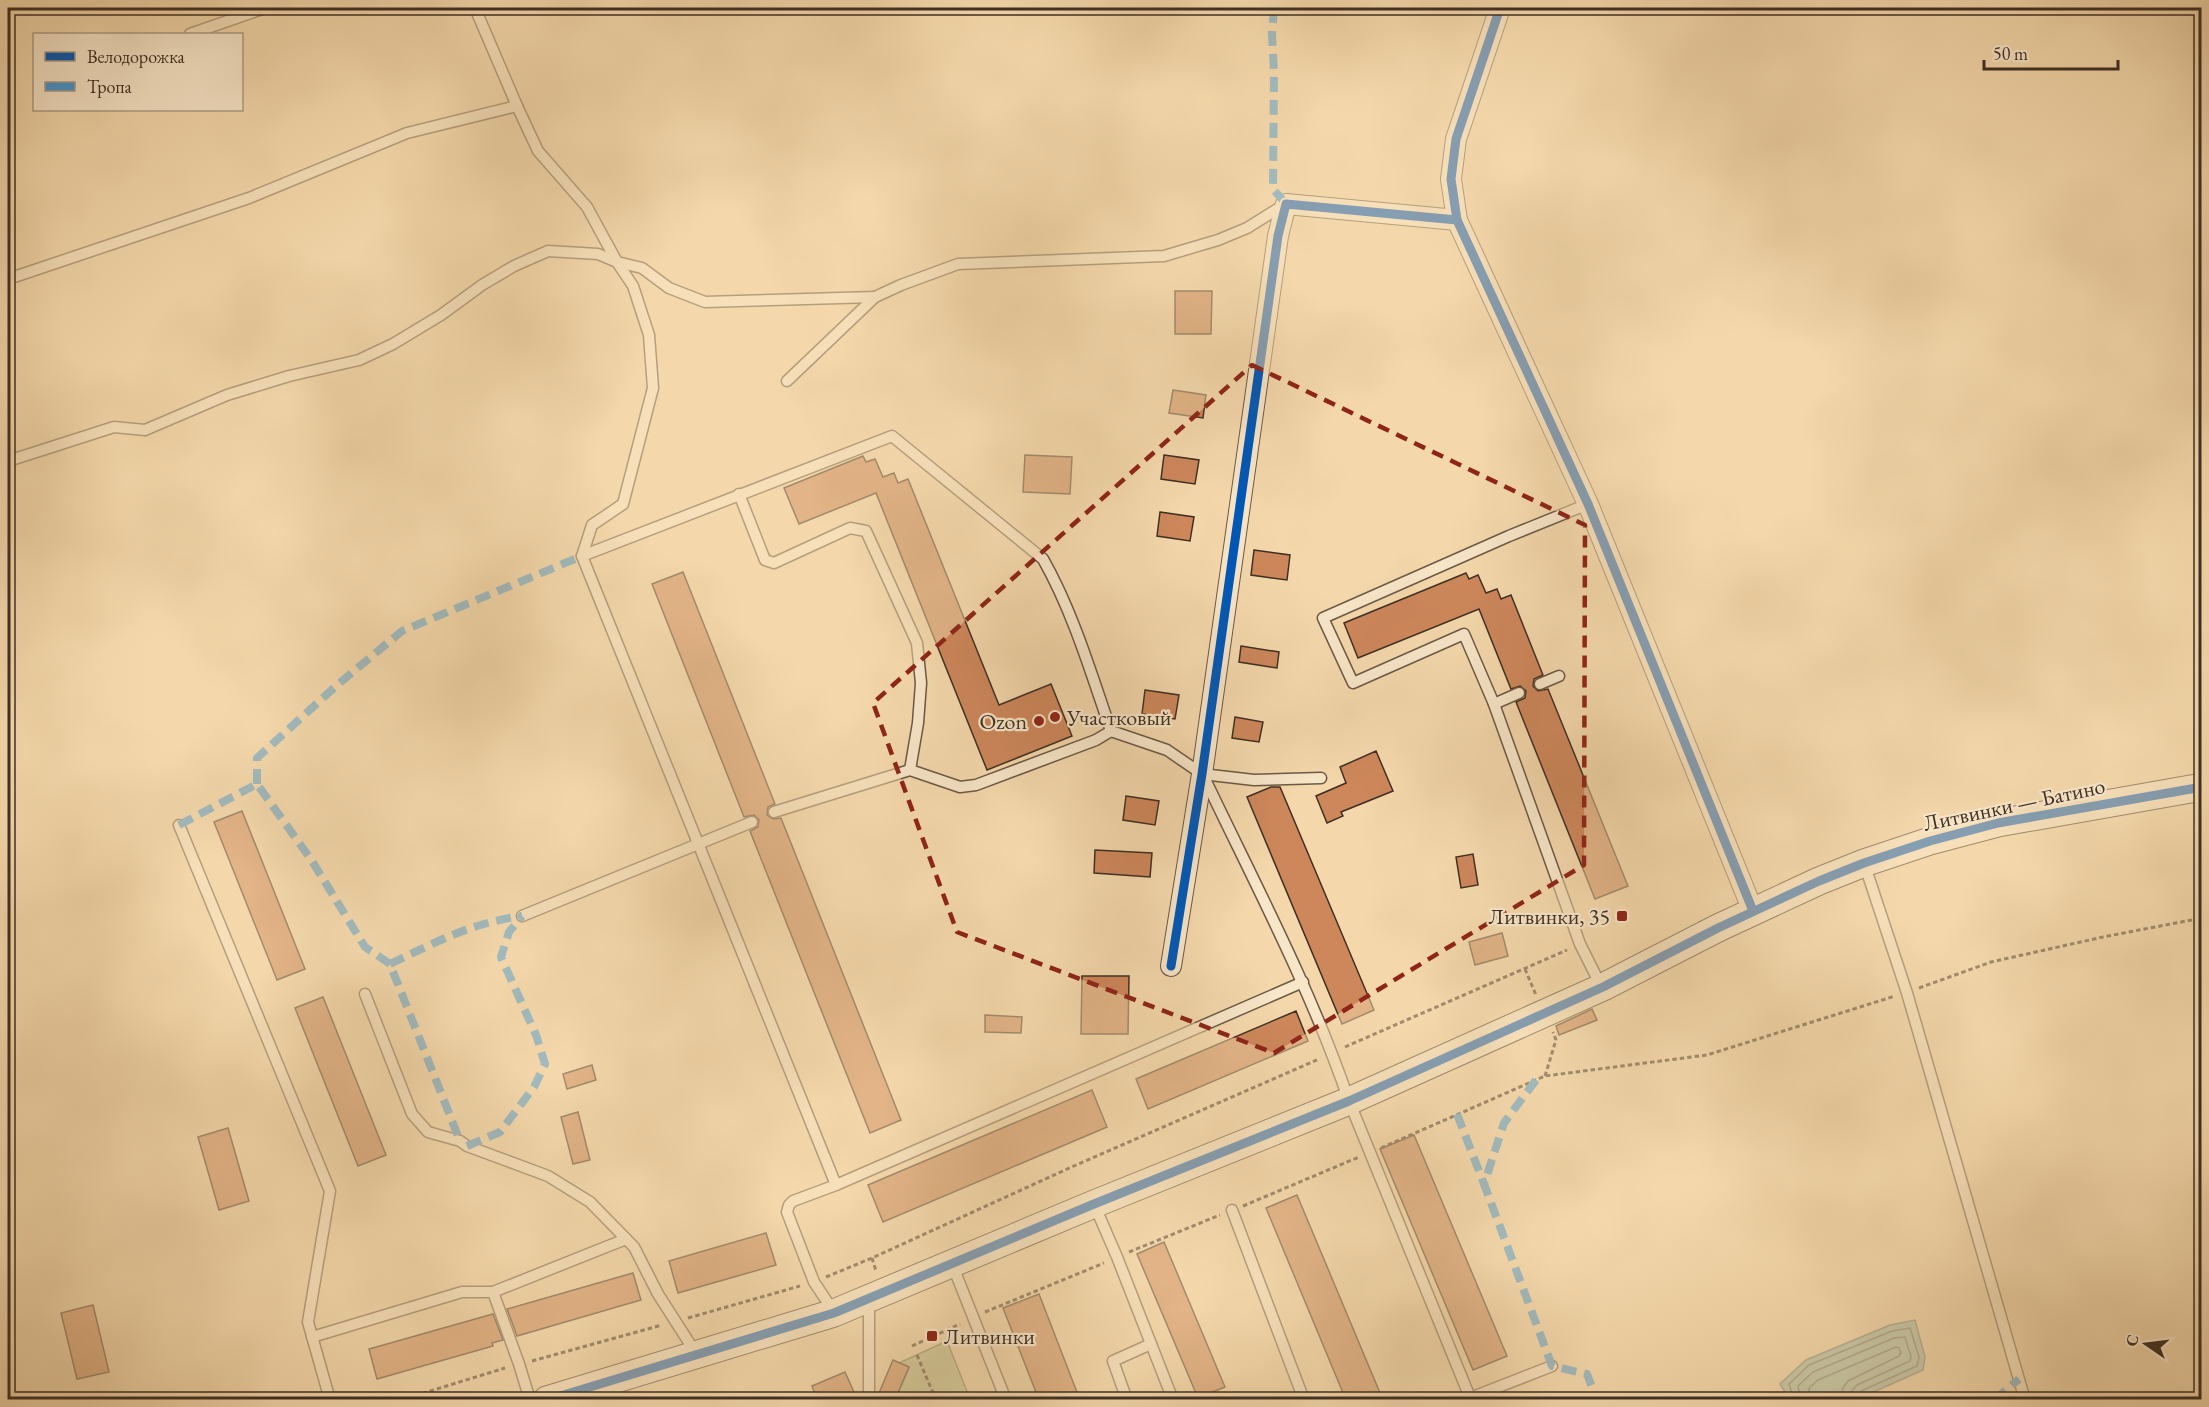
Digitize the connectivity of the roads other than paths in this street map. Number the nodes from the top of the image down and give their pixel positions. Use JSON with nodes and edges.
{"nodes":[{"id":1,"x":265,"y":8,"type":"edge"},
{"id":2,"x":475,"y":8,"type":"edge"},
{"id":3,"x":1500,"y":8,"type":"edge"},
{"id":4,"x":193,"y":33,"type":"edge"},
{"id":5,"x":517,"y":106,"type":"junction"},
{"id":6,"x":1286,"y":204,"type":"junction"},
{"id":7,"x":1457,"y":220,"type":"junction"},
{"id":8,"x":617,"y":262,"type":"junction"},
{"id":9,"x":8,"y":279,"type":"edge"},
{"id":10,"x":875,"y":297,"type":"junction"},
{"id":11,"x":787,"y":381,"type":"dead end"},
{"id":12,"x":8,"y":461,"type":"edge"},
{"id":13,"x":740,"y":494,"type":"junction"},
{"id":14,"x":1588,"y":504,"type":"junction"},
{"id":15,"x":582,"y":556,"type":"junction"},
{"id":16,"x":1559,"y":676,"type":"dead end"},
{"id":17,"x":1540,"y":684,"type":"dead end"},
{"id":18,"x":1519,"y":693,"type":"dead end"},
{"id":19,"x":1494,"y":704,"type":"junction"},
{"id":20,"x":1111,"y":731,"type":"junction"},
{"id":21,"x":910,"y":770,"type":"junction"},
{"id":22,"x":1202,"y":774,"type":"junction"},
{"id":23,"x":1321,"y":778,"type":"dead end"},
{"id":24,"x":2202,"y":786,"type":"edge"},
{"id":25,"x":774,"y":812,"type":"dead end"},
{"id":26,"x":752,"y":822,"type":"dead end"},
{"id":27,"x":179,"y":825,"type":"dead end"},
{"id":28,"x":699,"y":843,"type":"junction"},
{"id":29,"x":1864,"y":862,"type":"junction"},
{"id":30,"x":1753,"y":911,"type":"junction"},
{"id":31,"x":522,"y":916,"type":"dead end"},
{"id":32,"x":1171,"y":966,"type":"dead end"},
{"id":33,"x":1303,"y":982,"type":"junction"},
{"id":34,"x":1602,"y":987,"type":"junction"},
{"id":35,"x":365,"y":994,"type":"dead end"},
{"id":36,"x":1349,"y":1101,"type":"junction"},
{"id":37,"x":836,"y":1185,"type":"junction"},
{"id":38,"x":1094,"y":1204,"type":"junction"},
{"id":39,"x":1232,"y":1210,"type":"road end"},
{"id":40,"x":626,"y":1239,"type":"junction"},
{"id":41,"x":952,"y":1264,"type":"junction"},
{"id":42,"x":493,"y":1292,"type":"junction"},
{"id":43,"x":868,"y":1299,"type":"junction"},
{"id":44,"x":834,"y":1313,"type":"junction"},
{"id":45,"x":312,"y":1337,"type":"junction"},
{"id":46,"x":1151,"y":1344,"type":"junction"},
{"id":47,"x":697,"y":1355,"type":"junction"},
{"id":48,"x":1552,"y":1366,"type":"dead end"},
{"id":49,"x":1469,"y":1399,"type":"edge"},
{"id":50,"x":330,"y":1400,"type":"edge"},
{"id":51,"x":530,"y":1400,"type":"edge"},
{"id":52,"x":547,"y":1400,"type":"edge"},
{"id":53,"x":872,"y":1400,"type":"edge"},
{"id":54,"x":1006,"y":1400,"type":"edge"},
{"id":55,"x":1127,"y":1400,"type":"edge"},
{"id":56,"x":1173,"y":1400,"type":"edge"},
{"id":57,"x":1304,"y":1400,"type":"edge"},
{"id":58,"x":2025,"y":1400,"type":"edge"}],
"edges":[{"from":1,"to":4,"type":"lane"},
{"from":2,"to":5,"type":"lane"},
{"from":3,"to":7,"type":"street"},
{"from":5,"to":8,"type":"lane"},
{"from":5,"to":9,"type":"lane"},
{"from":6,"to":7,"type":"street"},
{"from":6,"to":10,"type":"lane"},
{"from":6,"to":22,"type":"street"},
{"from":7,"to":14,"type":"street"},
{"from":8,"to":10,"type":"lane"},
{"from":8,"to":12,"type":"lane"},
{"from":8,"to":15,"type":"lane"},
{"from":10,"to":11,"type":"lane"},
{"from":13,"to":15,"type":"lane"},
{"from":13,"to":20,"type":"lane"},
{"from":13,"to":21,"type":"lane"},
{"from":14,"to":19,"type":"lane"},
{"from":14,"to":30,"type":"street"},
{"from":15,"to":28,"type":"lane"},
{"from":16,"to":17,"type":"lane"},
{"from":18,"to":19,"type":"lane"},
{"from":19,"to":34,"type":"lane"},
{"from":20,"to":21,"type":"lane"},
{"from":20,"to":22,"type":"lane"},
{"from":21,"to":25,"type":"lane"},
{"from":22,"to":23,"type":"lane"},
{"from":22,"to":32,"type":"street"},
{"from":22,"to":33,"type":"lane"},
{"from":24,"to":29,"type":"street","name":"Литвинки — Батино"},
{"from":26,"to":28,"type":"lane"},
{"from":27,"to":45,"type":"lane"},
{"from":28,"to":31,"type":"lane"},
{"from":28,"to":37,"type":"lane"},
{"from":29,"to":30,"type":"street","name":"Литвинки — Батино"},
{"from":29,"to":58,"type":"lane"},
{"from":30,"to":34,"type":"street","name":"Литвинки — Батино"},
{"from":33,"to":36,"type":"lane"},
{"from":33,"to":37,"type":"lane"},
{"from":34,"to":36,"type":"street","name":"Литвинки — Батино"},
{"from":35,"to":40,"type":"lane"},
{"from":36,"to":38,"type":"street","name":"Литвинки — Батино"},
{"from":36,"to":49,"type":"lane"},
{"from":37,"to":44,"type":"lane"},
{"from":38,"to":41,"type":"street","name":"Литвинки — Батино"},
{"from":38,"to":46,"type":"lane"},
{"from":39,"to":57,"type":"lane"},
{"from":40,"to":42,"type":"lane"},
{"from":40,"to":47,"type":"lane"},
{"from":41,"to":43,"type":"street","name":"Литвинки — Батино"},
{"from":41,"to":54,"type":"lane"},
{"from":42,"to":45,"type":"lane"},
{"from":42,"to":51,"type":"lane"},
{"from":43,"to":44,"type":"street","name":"Литвинки — Батино"},
{"from":43,"to":53,"type":"lane"},
{"from":44,"to":47,"type":"street","name":"Литвинки — Батино"},
{"from":45,"to":50,"type":"lane"},
{"from":46,"to":55,"type":"lane"},
{"from":46,"to":56,"type":"lane"},
{"from":47,"to":52,"type":"street","name":"Литвинки — Батино"},
{"from":48,"to":49,"type":"lane"}]}
